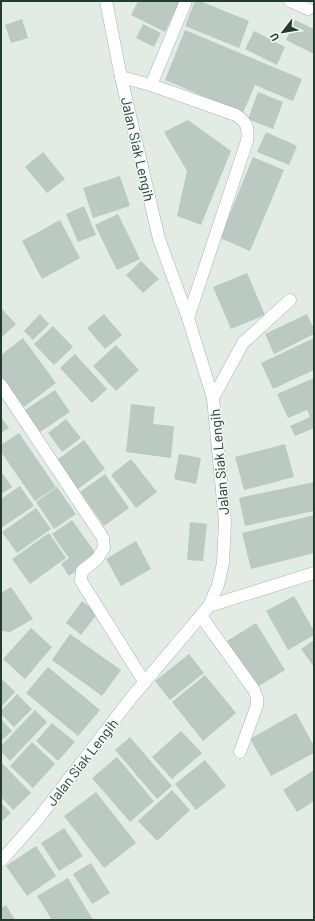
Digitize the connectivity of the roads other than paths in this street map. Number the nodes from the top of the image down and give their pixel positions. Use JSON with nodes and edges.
{"nodes":[{"id":1,"x":106,"y":1,"type":"edge"},
{"id":2,"x":186,"y":1,"type":"edge"},
{"id":3,"x":290,"y":1,"type":"edge"},
{"id":4,"x":308,"y":9,"type":"dead end"},
{"id":5,"x":121,"y":77,"type":"junction"},
{"id":6,"x":151,"y":84,"type":"junction"},
{"id":7,"x":290,"y":300,"type":"dead end"},
{"id":8,"x":188,"y":318,"type":"junction"},
{"id":9,"x":1,"y":385,"type":"edge"},
{"id":10,"x":213,"y":398,"type":"junction"},
{"id":11,"x":314,"y":573,"type":"edge"},
{"id":12,"x":209,"y":606,"type":"junction"},
{"id":13,"x":201,"y":616,"type":"junction"},
{"id":14,"x":144,"y":683,"type":"junction"},
{"id":15,"x":240,"y":752,"type":"dead end"},
{"id":16,"x":1,"y":861,"type":"edge"}],
"edges":[{"from":1,"to":5,"type":"street","name":"Jalan Siak Lengih"},
{"from":2,"to":6,"type":"street"},
{"from":3,"to":4,"type":"street"},
{"from":5,"to":6,"type":"street"},
{"from":5,"to":8,"type":"street","name":"Jalan Siak Lengih"},
{"from":6,"to":8,"type":"street"},
{"from":7,"to":10,"type":"street"},
{"from":8,"to":10,"type":"street","name":"Jalan Siak Lengih"},
{"from":9,"to":14,"type":"street"},
{"from":10,"to":12,"type":"street","name":"Jalan Siak Lengih"},
{"from":11,"to":12,"type":"street"},
{"from":12,"to":13,"type":"street","name":"Jalan Siak Lengih"},
{"from":13,"to":14,"type":"street","name":"Jalan Siak Lengih"},
{"from":13,"to":15,"type":"street"},
{"from":14,"to":16,"type":"street","name":"Jalan Siak Lengih"}]}
